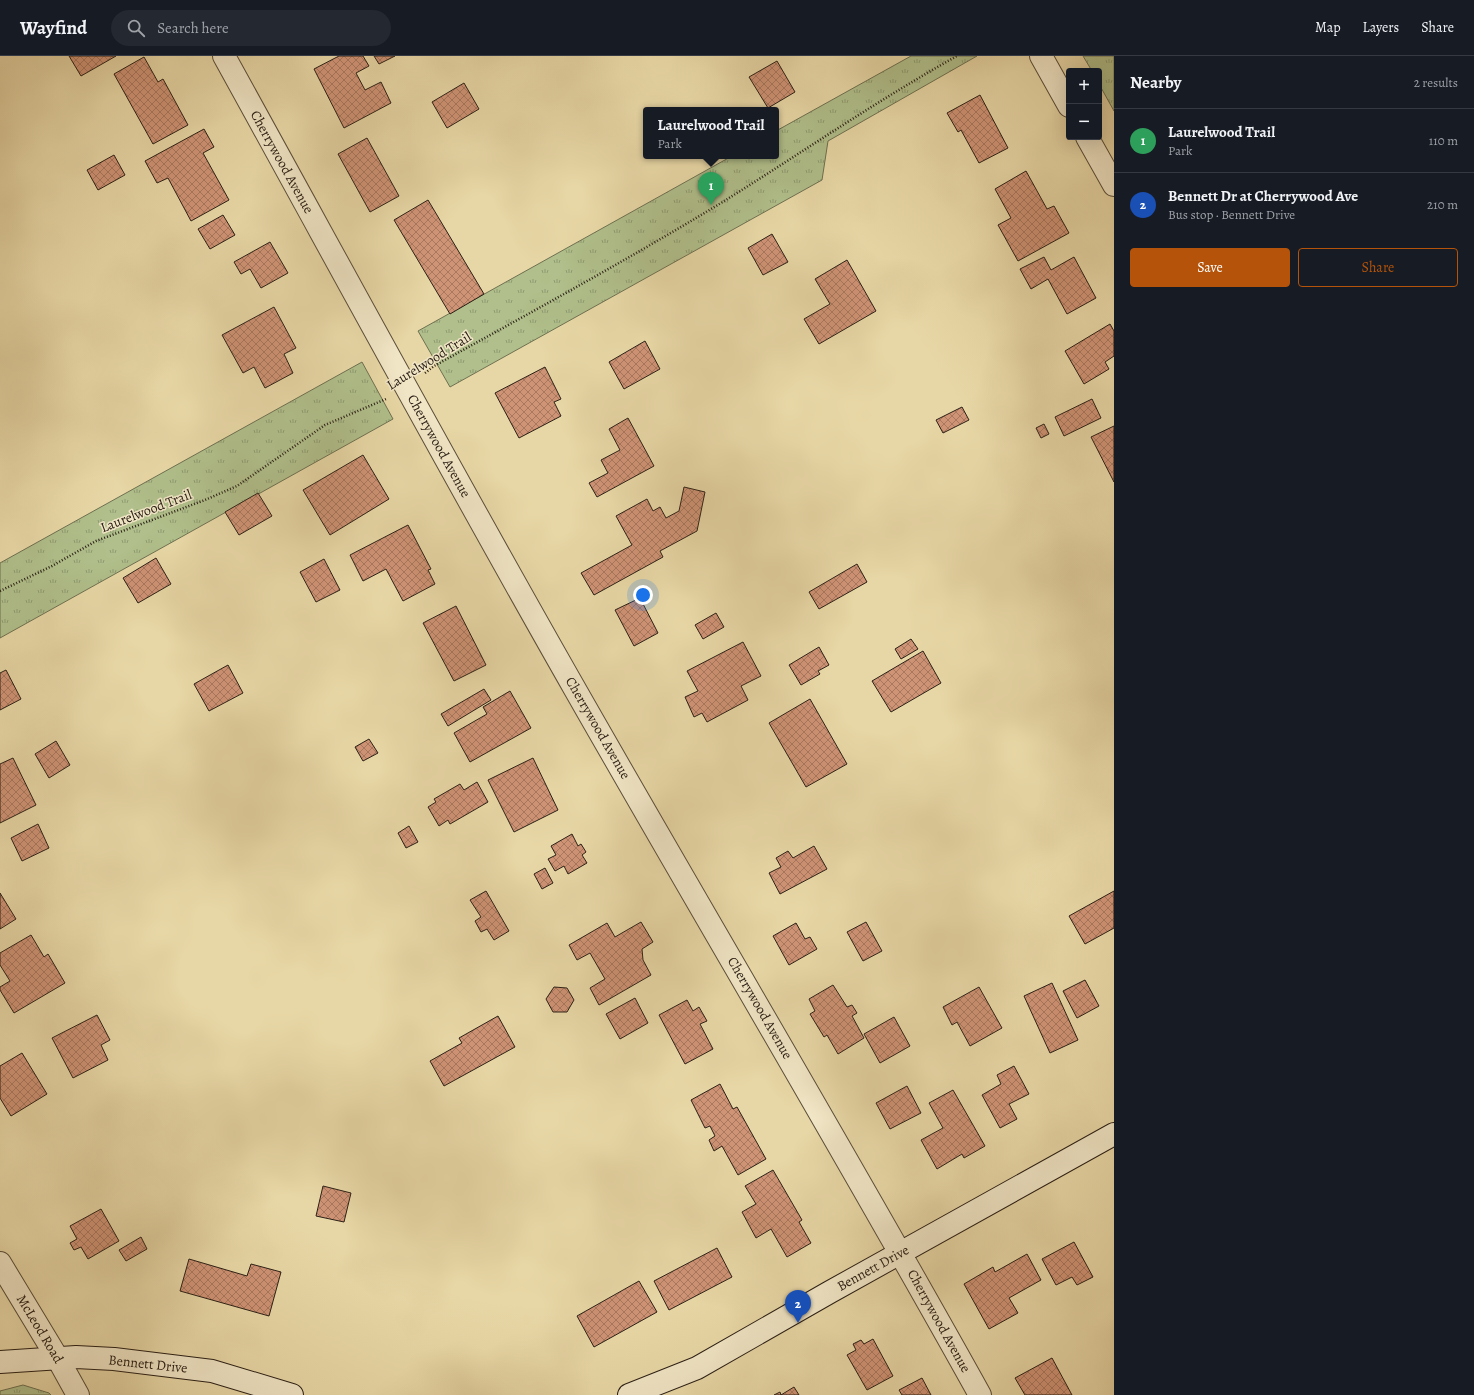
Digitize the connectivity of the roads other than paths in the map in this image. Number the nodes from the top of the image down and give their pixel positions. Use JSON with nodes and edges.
{"nodes":[{"id":1,"x":224,"y":56,"type":"edge"},
{"id":2,"x":1041,"y":56,"type":"edge"},
{"id":3,"x":1068,"y":104,"type":"edge"},
{"id":4,"x":1089,"y":140,"type":"edge"},
{"id":5,"x":1114,"y":185,"type":"edge"},
{"id":6,"x":1114,"y":1134,"type":"edge"},
{"id":7,"x":901,"y":1253,"type":"junction"},
{"id":8,"x":0,"y":1263,"type":"edge"},
{"id":9,"x":58,"y":1359,"type":"junction"},
{"id":10,"x":0,"y":1362,"type":"edge"},
{"id":11,"x":78,"y":1395,"type":"edge"},
{"id":12,"x":292,"y":1395,"type":"edge"},
{"id":13,"x":629,"y":1395,"type":"edge"},
{"id":14,"x":980,"y":1395,"type":"edge"}],
"edges":[{"from":1,"to":7,"type":"street","name":"Cherrywood Avenue"},
{"from":2,"to":3,"type":"street"},
{"from":4,"to":5,"type":"street"},
{"from":6,"to":7,"type":"street","name":"Bennett Drive"},
{"from":7,"to":13,"type":"street","name":"Bennett Drive"},
{"from":7,"to":14,"type":"street","name":"Cherrywood Avenue"},
{"from":8,"to":9,"type":"street","name":"McLeod Road"},
{"from":9,"to":10,"type":"street","name":"Bennett Drive"},
{"from":9,"to":11,"type":"street","name":"McLeod Road"},
{"from":9,"to":12,"type":"street","name":"Bennett Drive"}]}
